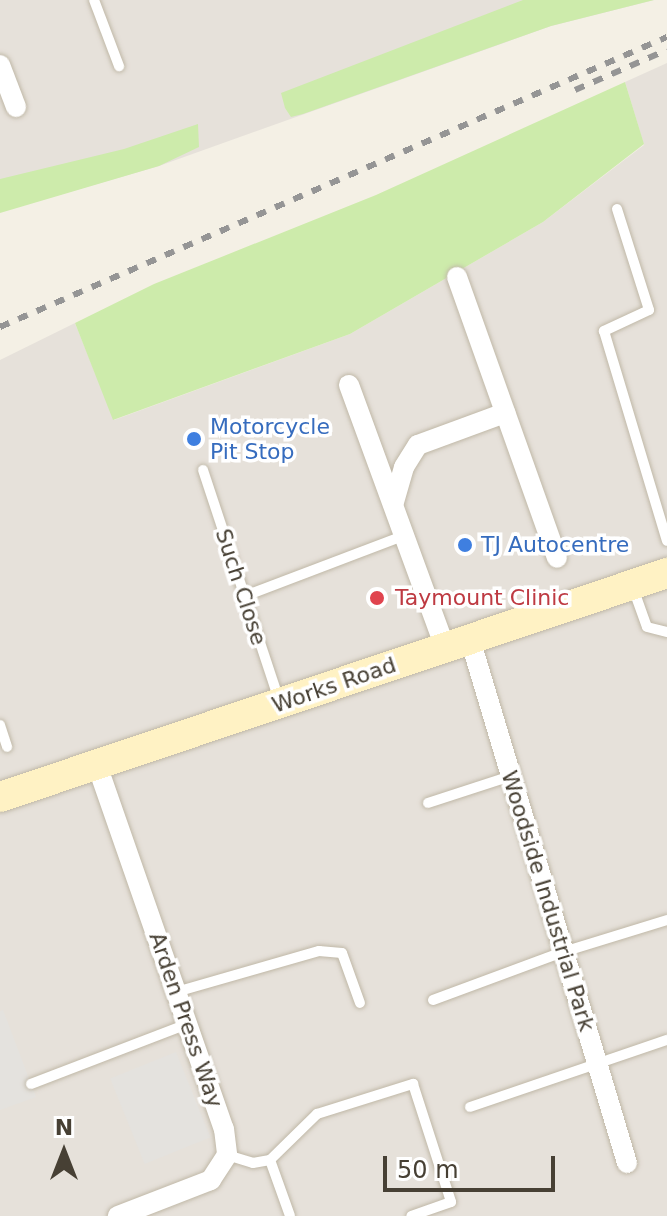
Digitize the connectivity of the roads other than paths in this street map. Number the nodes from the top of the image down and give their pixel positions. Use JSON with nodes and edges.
{"nodes":[{"id":1,"x":94,"y":0,"type":"edge"},
{"id":2,"x":0,"y":65,"type":"edge"},
{"id":3,"x":119,"y":66,"type":"dead end"},
{"id":4,"x":16,"y":107,"type":"dead end"},
{"id":5,"x":617,"y":209,"type":"dead end"},
{"id":6,"x":457,"y":277,"type":"dead end"},
{"id":7,"x":349,"y":385,"type":"dead end"},
{"id":8,"x":505,"y":413,"type":"junction"},
{"id":9,"x":203,"y":470,"type":"dead end"},
{"id":10,"x":394,"y":502,"type":"junction"},
{"id":11,"x":406,"y":535,"type":"junction"},
{"id":12,"x":667,"y":541,"type":"edge"},
{"id":13,"x":557,"y":558,"type":"dead end"},
{"id":14,"x":667,"y":573,"type":"edge"},
{"id":15,"x":632,"y":585,"type":"junction"},
{"id":16,"x":245,"y":596,"type":"junction"},
{"id":17,"x":667,"y":632,"type":"edge"},
{"id":18,"x":458,"y":643,"type":"junction"},
{"id":19,"x":279,"y":703,"type":"junction"},
{"id":20,"x":0,"y":725,"type":"edge"},
{"id":21,"x":7,"y":747,"type":"dead end"},
{"id":22,"x":97,"y":765,"type":"junction"},
{"id":23,"x":511,"y":776,"type":"junction"},
{"id":24,"x":0,"y":797,"type":"edge"},
{"id":25,"x":428,"y":803,"type":"dead end"},
{"id":26,"x":667,"y":920,"type":"edge"},
{"id":27,"x":563,"y":952,"type":"junction"},
{"id":28,"x":176,"y":992,"type":"junction"},
{"id":29,"x":433,"y":1000,"type":"dead end"},
{"id":30,"x":360,"y":1003,"type":"dead end"},
{"id":31,"x":187,"y":1024,"type":"junction"},
{"id":32,"x":667,"y":1040,"type":"edge"},
{"id":33,"x":597,"y":1064,"type":"junction"},
{"id":34,"x":31,"y":1084,"type":"dead end"},
{"id":35,"x":470,"y":1107,"type":"dead end"},
{"id":36,"x":227,"y":1155,"type":"junction"},
{"id":37,"x":270,"y":1160,"type":"junction"},
{"id":38,"x":627,"y":1163,"type":"dead end"},
{"id":39,"x":118,"y":1216,"type":"edge"},
{"id":40,"x":290,"y":1216,"type":"edge"},
{"id":41,"x":411,"y":1216,"type":"edge"}],
"edges":[{"from":1,"to":3,"type":"lane"},
{"from":2,"to":4,"type":"street"},
{"from":5,"to":12,"type":"lane"},
{"from":6,"to":8,"type":"street"},
{"from":7,"to":10,"type":"street"},
{"from":8,"to":10,"type":"street"},
{"from":8,"to":13,"type":"street"},
{"from":9,"to":16,"type":"lane","name":"Such Close"},
{"from":10,"to":11,"type":"street"},
{"from":11,"to":16,"type":"lane"},
{"from":11,"to":18,"type":"street"},
{"from":14,"to":15,"type":"street","name":"Works Road"},
{"from":15,"to":17,"type":"lane"},
{"from":15,"to":18,"type":"street","name":"Works Road"},
{"from":16,"to":19,"type":"lane","name":"Such Close"},
{"from":18,"to":19,"type":"street","name":"Works Road"},
{"from":18,"to":23,"type":"street","name":"Woodside Industrial Park"},
{"from":19,"to":22,"type":"street","name":"Works Road"},
{"from":20,"to":21,"type":"lane"},
{"from":22,"to":24,"type":"street","name":"Works Road"},
{"from":22,"to":28,"type":"street","name":"Arden Press Way"},
{"from":23,"to":25,"type":"lane"},
{"from":23,"to":27,"type":"street","name":"Woodside Industrial Park"},
{"from":26,"to":27,"type":"lane"},
{"from":27,"to":29,"type":"lane"},
{"from":27,"to":33,"type":"street","name":"Woodside Industrial Park"},
{"from":28,"to":30,"type":"lane"},
{"from":28,"to":31,"type":"street","name":"Arden Press Way"},
{"from":31,"to":34,"type":"lane"},
{"from":31,"to":36,"type":"street","name":"Arden Press Way"},
{"from":32,"to":33,"type":"lane"},
{"from":33,"to":35,"type":"lane"},
{"from":33,"to":38,"type":"street","name":"Woodside Industrial Park"},
{"from":36,"to":37,"type":"lane"},
{"from":36,"to":39,"type":"street"},
{"from":37,"to":40,"type":"lane"},
{"from":37,"to":41,"type":"lane"}]}
